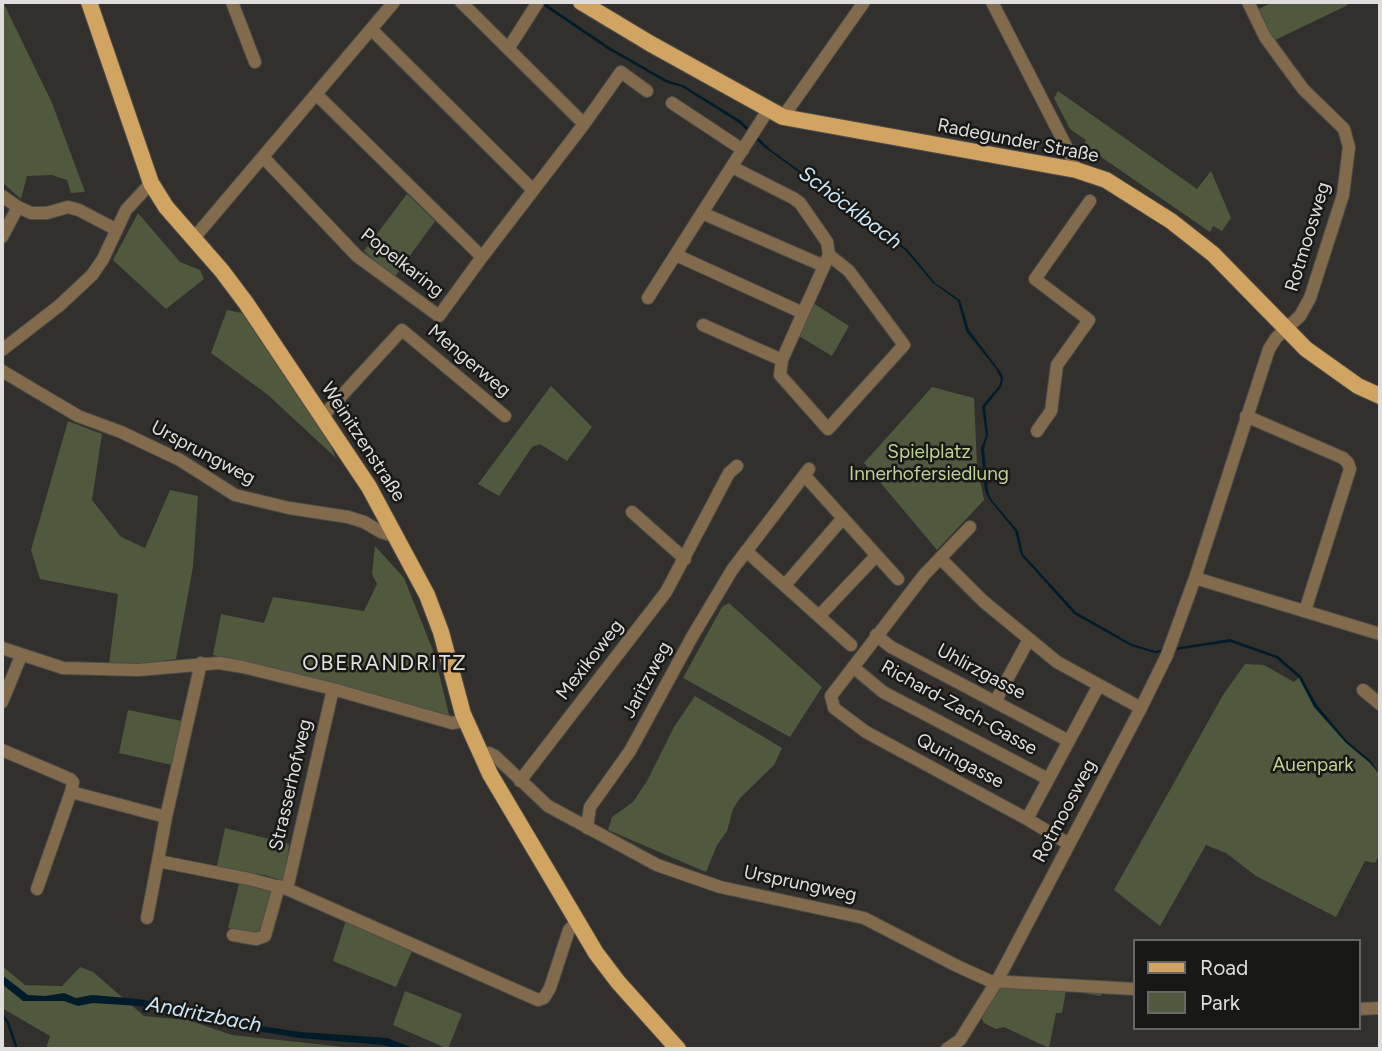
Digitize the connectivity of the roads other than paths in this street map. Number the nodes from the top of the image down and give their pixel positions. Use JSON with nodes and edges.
{"nodes":[{"id":1,"x":89,"y":2,"type":"edge"},
{"id":2,"x":232,"y":2,"type":"edge"},
{"id":3,"x":394,"y":2,"type":"edge"},
{"id":4,"x":461,"y":2,"type":"edge"},
{"id":5,"x":582,"y":2,"type":"edge"},
{"id":6,"x":864,"y":2,"type":"edge"},
{"id":7,"x":992,"y":2,"type":"edge"},
{"id":8,"x":1248,"y":2,"type":"edge"},
{"id":9,"x":536,"y":4,"type":"edge"},
{"id":10,"x":371,"y":29,"type":"junction"},
{"id":11,"x":508,"y":50,"type":"junction"},
{"id":12,"x":255,"y":62,"type":"dead end"},
{"id":13,"x":647,"y":91,"type":"dead end"},
{"id":14,"x":317,"y":95,"type":"junction"},
{"id":15,"x":672,"y":103,"type":"dead end"},
{"id":16,"x":775,"y":114,"type":"junction"},
{"id":17,"x":584,"y":124,"type":"junction"},
{"id":18,"x":746,"y":145,"type":"junction"},
{"id":19,"x":262,"y":157,"type":"junction"},
{"id":20,"x":732,"y":167,"type":"junction"},
{"id":21,"x":1076,"y":170,"type":"junction"},
{"id":22,"x":150,"y":183,"type":"junction"},
{"id":23,"x":533,"y":190,"type":"junction"},
{"id":24,"x":2,"y":196,"type":"edge"},
{"id":25,"x":1090,"y":201,"type":"dead end"},
{"id":26,"x":18,"y":207,"type":"junction"},
{"id":27,"x":702,"y":213,"type":"junction"},
{"id":28,"x":117,"y":230,"type":"junction"},
{"id":29,"x":2,"y":237,"type":"edge"},
{"id":30,"x":194,"y":238,"type":"junction"},
{"id":31,"x":676,"y":255,"type":"junction"},
{"id":32,"x":482,"y":257,"type":"junction"},
{"id":33,"x":827,"y":260,"type":"junction"},
{"id":34,"x":648,"y":298,"type":"dead end"},
{"id":35,"x":803,"y":313,"type":"junction"},
{"id":36,"x":703,"y":325,"type":"dead end"},
{"id":37,"x":1286,"y":330,"type":"junction"},
{"id":38,"x":2,"y":350,"type":"edge"},
{"id":39,"x":782,"y":360,"type":"junction"},
{"id":40,"x":2,"y":371,"type":"edge"},
{"id":41,"x":1380,"y":396,"type":"edge"},
{"id":42,"x":505,"y":416,"type":"dead end"},
{"id":43,"x":1247,"y":416,"type":"junction"},
{"id":44,"x":322,"y":417,"type":"junction"},
{"id":45,"x":1037,"y":431,"type":"dead end"},
{"id":46,"x":737,"y":466,"type":"dead end"},
{"id":47,"x":632,"y":512,"type":"dead end"},
{"id":48,"x":843,"y":519,"type":"junction"},
{"id":49,"x":970,"y":527,"type":"dead end"},
{"id":50,"x":397,"y":537,"type":"junction"},
{"id":51,"x":746,"y":551,"type":"junction"},
{"id":52,"x":876,"y":556,"type":"junction"},
{"id":53,"x":940,"y":558,"type":"junction"},
{"id":54,"x":685,"y":559,"type":"junction"},
{"id":55,"x":1195,"y":578,"type":"junction"},
{"id":56,"x":898,"y":579,"type":"dead end"},
{"id":57,"x":785,"y":585,"type":"junction"},
{"id":58,"x":1305,"y":611,"type":"junction"},
{"id":59,"x":820,"y":617,"type":"junction"},
{"id":60,"x":1380,"y":634,"type":"edge"},
{"id":61,"x":876,"y":635,"type":"junction"},
{"id":62,"x":1029,"y":639,"type":"junction"},
{"id":63,"x":851,"y":645,"type":"dead end"},
{"id":64,"x":2,"y":648,"type":"edge"},
{"id":65,"x":21,"y":656,"type":"junction"},
{"id":66,"x":201,"y":663,"type":"junction"},
{"id":67,"x":853,"y":667,"type":"junction"},
{"id":68,"x":1099,"y":685,"type":"junction"},
{"id":69,"x":333,"y":689,"type":"junction"},
{"id":70,"x":1363,"y":690,"type":"dead end"},
{"id":71,"x":2,"y":702,"type":"edge"},
{"id":72,"x":995,"y":702,"type":"junction"},
{"id":73,"x":1380,"y":704,"type":"edge"},
{"id":74,"x":1141,"y":708,"type":"junction"},
{"id":75,"x":466,"y":721,"type":"junction"},
{"id":76,"x":1069,"y":741,"type":"junction"},
{"id":77,"x":2,"y":751,"type":"edge"},
{"id":78,"x":481,"y":757,"type":"junction"},
{"id":79,"x":1048,"y":779,"type":"junction"},
{"id":80,"x":520,"y":781,"type":"junction"},
{"id":81,"x":71,"y":792,"type":"junction"},
{"id":82,"x":166,"y":817,"type":"junction"},
{"id":83,"x":1027,"y":819,"type":"junction"},
{"id":84,"x":590,"y":830,"type":"junction"},
{"id":85,"x":1069,"y":844,"type":"junction"},
{"id":86,"x":158,"y":861,"type":"junction"},
{"id":87,"x":283,"y":888,"type":"junction"},
{"id":88,"x":37,"y":889,"type":"dead end"},
{"id":89,"x":147,"y":918,"type":"dead end"},
{"id":90,"x":577,"y":922,"type":"junction"},
{"id":91,"x":233,"y":935,"type":"dead end"},
{"id":92,"x":997,"y":981,"type":"junction"},
{"id":93,"x":1134,"y":989,"type":"edge"},
{"id":94,"x":1380,"y":1008,"type":"edge"},
{"id":95,"x":1361,"y":1009,"type":"edge"},
{"id":96,"x":678,"y":1049,"type":"edge"},
{"id":97,"x":947,"y":1049,"type":"edge"}],
"edges":[{"from":1,"to":22,"type":"main road","name":"Weinitzenstraße"},
{"from":2,"to":12,"type":"street"},
{"from":3,"to":10,"type":"street"},
{"from":4,"to":11,"type":"street"},
{"from":5,"to":16,"type":"main road","name":"Radegunder Straße"},
{"from":6,"to":16,"type":"street"},
{"from":7,"to":21,"type":"street"},
{"from":8,"to":37,"type":"street","name":"Rotmoosweg"},
{"from":9,"to":11,"type":"street"},
{"from":10,"to":14,"type":"street"},
{"from":10,"to":23,"type":"street"},
{"from":11,"to":17,"type":"street"},
{"from":13,"to":17,"type":"street","name":"Popelkaring"},
{"from":14,"to":19,"type":"street"},
{"from":14,"to":32,"type":"street"},
{"from":15,"to":18,"type":"street"},
{"from":16,"to":18,"type":"street"},
{"from":16,"to":21,"type":"main road","name":"Radegunder Straße"},
{"from":17,"to":23,"type":"street","name":"Popelkaring"},
{"from":18,"to":20,"type":"street"},
{"from":19,"to":30,"type":"street"},
{"from":19,"to":32,"type":"street","name":"Popelkaring"},
{"from":20,"to":27,"type":"street"},
{"from":20,"to":33,"type":"street"},
{"from":21,"to":37,"type":"main road","name":"Radegunder Straße"},
{"from":22,"to":28,"type":"street"},
{"from":22,"to":30,"type":"main road","name":"Weinitzenstraße"},
{"from":23,"to":32,"type":"street","name":"Popelkaring"},
{"from":24,"to":26,"type":"street"},
{"from":25,"to":45,"type":"street"},
{"from":26,"to":28,"type":"street"},
{"from":26,"to":29,"type":"street"},
{"from":27,"to":31,"type":"street"},
{"from":27,"to":33,"type":"street"},
{"from":28,"to":38,"type":"street"},
{"from":30,"to":44,"type":"main road","name":"Weinitzenstraße"},
{"from":31,"to":34,"type":"street"},
{"from":31,"to":35,"type":"street"},
{"from":33,"to":35,"type":"street"},
{"from":33,"to":39,"type":"street"},
{"from":35,"to":39,"type":"street"},
{"from":36,"to":39,"type":"street"},
{"from":37,"to":41,"type":"main road","name":"Radegunder Straße"},
{"from":37,"to":43,"type":"street","name":"Rotmoosweg"},
{"from":40,"to":50,"type":"street","name":"Ursprungweg"},
{"from":42,"to":44,"type":"street","name":"Mengerweg"},
{"from":43,"to":55,"type":"street","name":"Rotmoosweg"},
{"from":43,"to":58,"type":"street"},
{"from":44,"to":50,"type":"main road","name":"Weinitzenstraße"},
{"from":46,"to":54,"type":"street","name":"Mexikoweg"},
{"from":47,"to":54,"type":"street"},
{"from":48,"to":51,"type":"street","name":"Jaritzweg"},
{"from":48,"to":52,"type":"street","name":"Jaritzweg"},
{"from":48,"to":57,"type":"street"},
{"from":49,"to":53,"type":"street"},
{"from":50,"to":75,"type":"main road","name":"Weinitzenstraße"},
{"from":51,"to":57,"type":"street"},
{"from":51,"to":84,"type":"street","name":"Jaritzweg"},
{"from":52,"to":56,"type":"street","name":"Jaritzweg"},
{"from":52,"to":59,"type":"street"},
{"from":53,"to":61,"type":"street"},
{"from":53,"to":62,"type":"street"},
{"from":54,"to":80,"type":"street","name":"Mexikoweg"},
{"from":55,"to":58,"type":"street"},
{"from":55,"to":74,"type":"street","name":"Rotmoosweg"},
{"from":57,"to":59,"type":"street"},
{"from":58,"to":60,"type":"street"},
{"from":59,"to":63,"type":"street"},
{"from":61,"to":67,"type":"street"},
{"from":61,"to":72,"type":"street","name":"Uhlirzgasse"},
{"from":62,"to":68,"type":"street"},
{"from":62,"to":72,"type":"street"},
{"from":64,"to":65,"type":"street"},
{"from":65,"to":66,"type":"street"},
{"from":65,"to":71,"type":"street"},
{"from":66,"to":69,"type":"street"},
{"from":66,"to":82,"type":"street"},
{"from":67,"to":79,"type":"street","name":"Richard-Zach-Gasse"},
{"from":67,"to":83,"type":"street","name":"Quringasse"},
{"from":68,"to":74,"type":"street"},
{"from":68,"to":76,"type":"street"},
{"from":69,"to":75,"type":"street"},
{"from":69,"to":87,"type":"street","name":"Strasserhofweg"},
{"from":70,"to":73,"type":"street"},
{"from":72,"to":76,"type":"street","name":"Uhlirzgasse"},
{"from":74,"to":85,"type":"street","name":"Rotmoosweg"},
{"from":75,"to":78,"type":"main road","name":"Weinitzenstraße"},
{"from":76,"to":79,"type":"street"},
{"from":77,"to":81,"type":"street"},
{"from":78,"to":80,"type":"street","name":"Ursprungweg"},
{"from":78,"to":90,"type":"main road","name":"Weinitzenstraße"},
{"from":79,"to":83,"type":"street"},
{"from":80,"to":84,"type":"street","name":"Ursprungweg"},
{"from":81,"to":82,"type":"street"},
{"from":81,"to":88,"type":"street"},
{"from":82,"to":86,"type":"street"},
{"from":83,"to":85,"type":"street","name":"Quringasse"},
{"from":84,"to":92,"type":"street","name":"Ursprungweg"},
{"from":85,"to":92,"type":"street","name":"Rotmoosweg"},
{"from":86,"to":87,"type":"street"},
{"from":86,"to":89,"type":"street"},
{"from":87,"to":90,"type":"street"},
{"from":87,"to":91,"type":"street","name":"Strasserhofweg"},
{"from":90,"to":96,"type":"main road","name":"Weinitzenstraße"},
{"from":92,"to":93,"type":"street","name":"Ursprungweg"},
{"from":92,"to":97,"type":"street","name":"Rotmoosweg"},
{"from":94,"to":95,"type":"street"}]}
